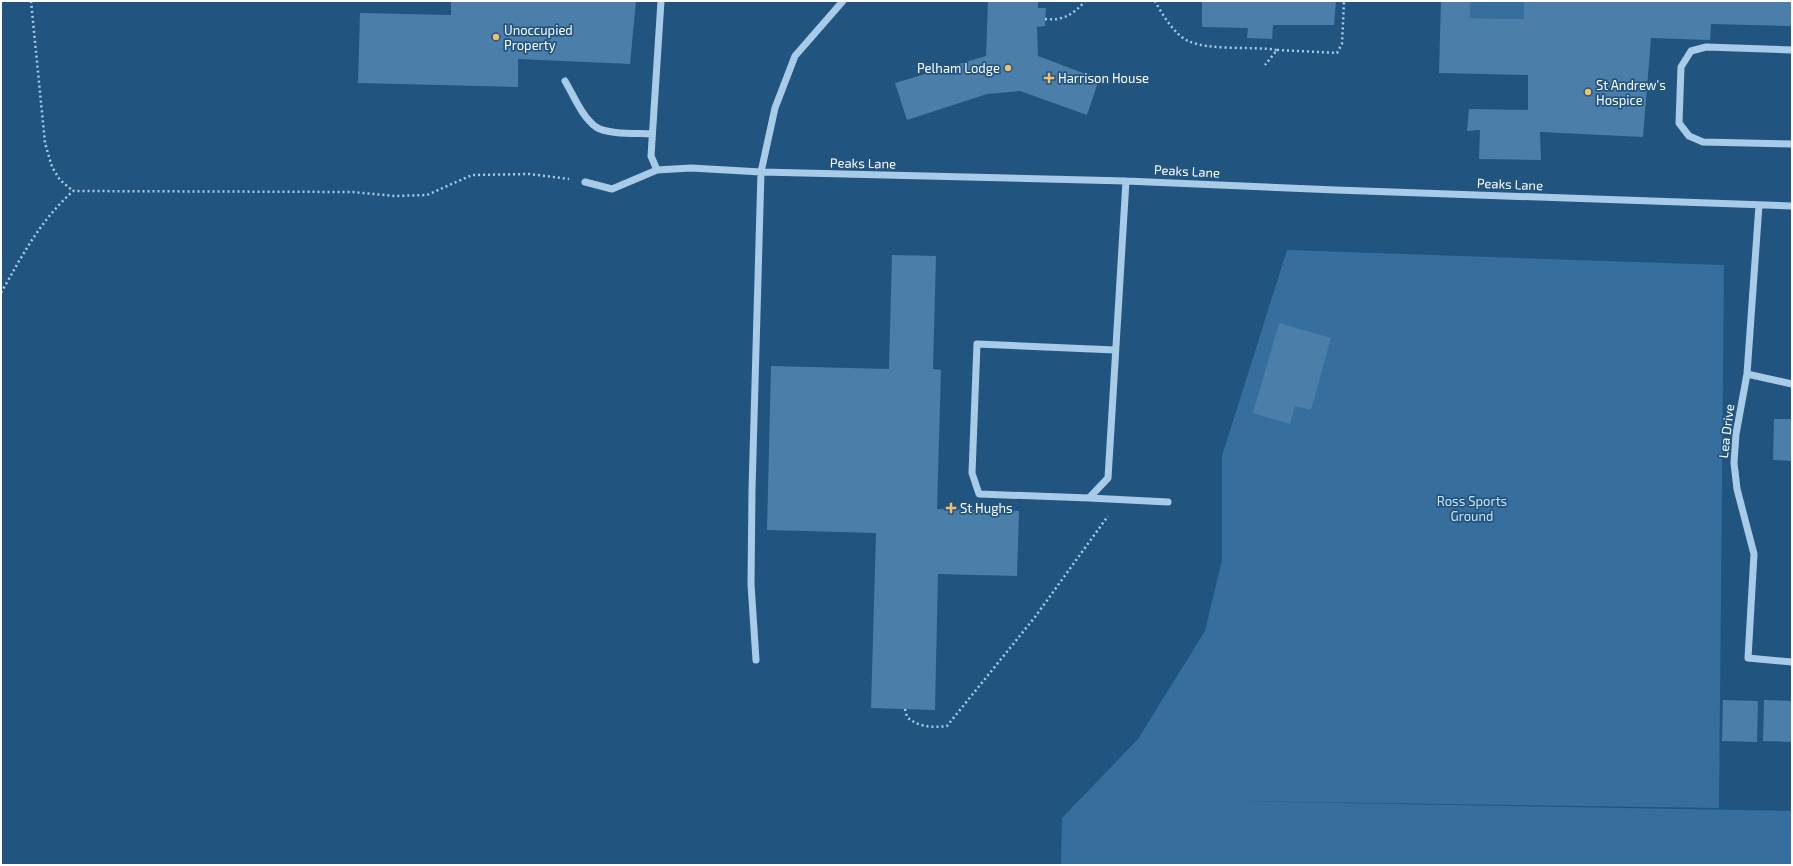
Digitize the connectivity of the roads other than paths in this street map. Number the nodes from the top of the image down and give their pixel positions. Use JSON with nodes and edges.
{"nodes":[{"id":1,"x":661,"y":1,"type":"edge"},
{"id":2,"x":843,"y":1,"type":"edge"},
{"id":3,"x":1792,"y":50,"type":"edge"},
{"id":4,"x":565,"y":81,"type":"dead end"},
{"id":5,"x":652,"y":134,"type":"junction"},
{"id":6,"x":1792,"y":144,"type":"edge"},
{"id":7,"x":657,"y":170,"type":"junction"},
{"id":8,"x":761,"y":172,"type":"junction"},
{"id":9,"x":1126,"y":181,"type":"junction"},
{"id":10,"x":585,"y":182,"type":"road end"},
{"id":11,"x":1759,"y":205,"type":"junction"},
{"id":12,"x":1792,"y":206,"type":"edge"},
{"id":13,"x":1116,"y":350,"type":"junction"},
{"id":14,"x":1747,"y":374,"type":"junction"},
{"id":15,"x":1792,"y":384,"type":"edge"},
{"id":16,"x":1089,"y":498,"type":"junction"},
{"id":17,"x":1168,"y":502,"type":"dead end"},
{"id":18,"x":756,"y":660,"type":"dead end"},
{"id":19,"x":1792,"y":662,"type":"edge"}],
"edges":[{"from":1,"to":5,"type":"street"},
{"from":2,"to":8,"type":"street"},
{"from":3,"to":6,"type":"street"},
{"from":4,"to":5,"type":"street"},
{"from":5,"to":7,"type":"street"},
{"from":7,"to":8,"type":"street","name":"Peaks Lane"},
{"from":7,"to":10,"type":"street","name":"Peaks Lane"},
{"from":8,"to":9,"type":"street","name":"Peaks Lane"},
{"from":8,"to":18,"type":"street"},
{"from":9,"to":11,"type":"street","name":"Peaks Lane"},
{"from":9,"to":13,"type":"street"},
{"from":11,"to":12,"type":"street","name":"Peaks Lane"},
{"from":11,"to":14,"type":"street","name":"Lea Drive"},
{"from":13,"to":16,"type":"street"},
{"from":13,"to":16,"type":"street"},
{"from":14,"to":15,"type":"street"},
{"from":14,"to":19,"type":"street","name":"Lea Drive"},
{"from":16,"to":17,"type":"street"}]}
